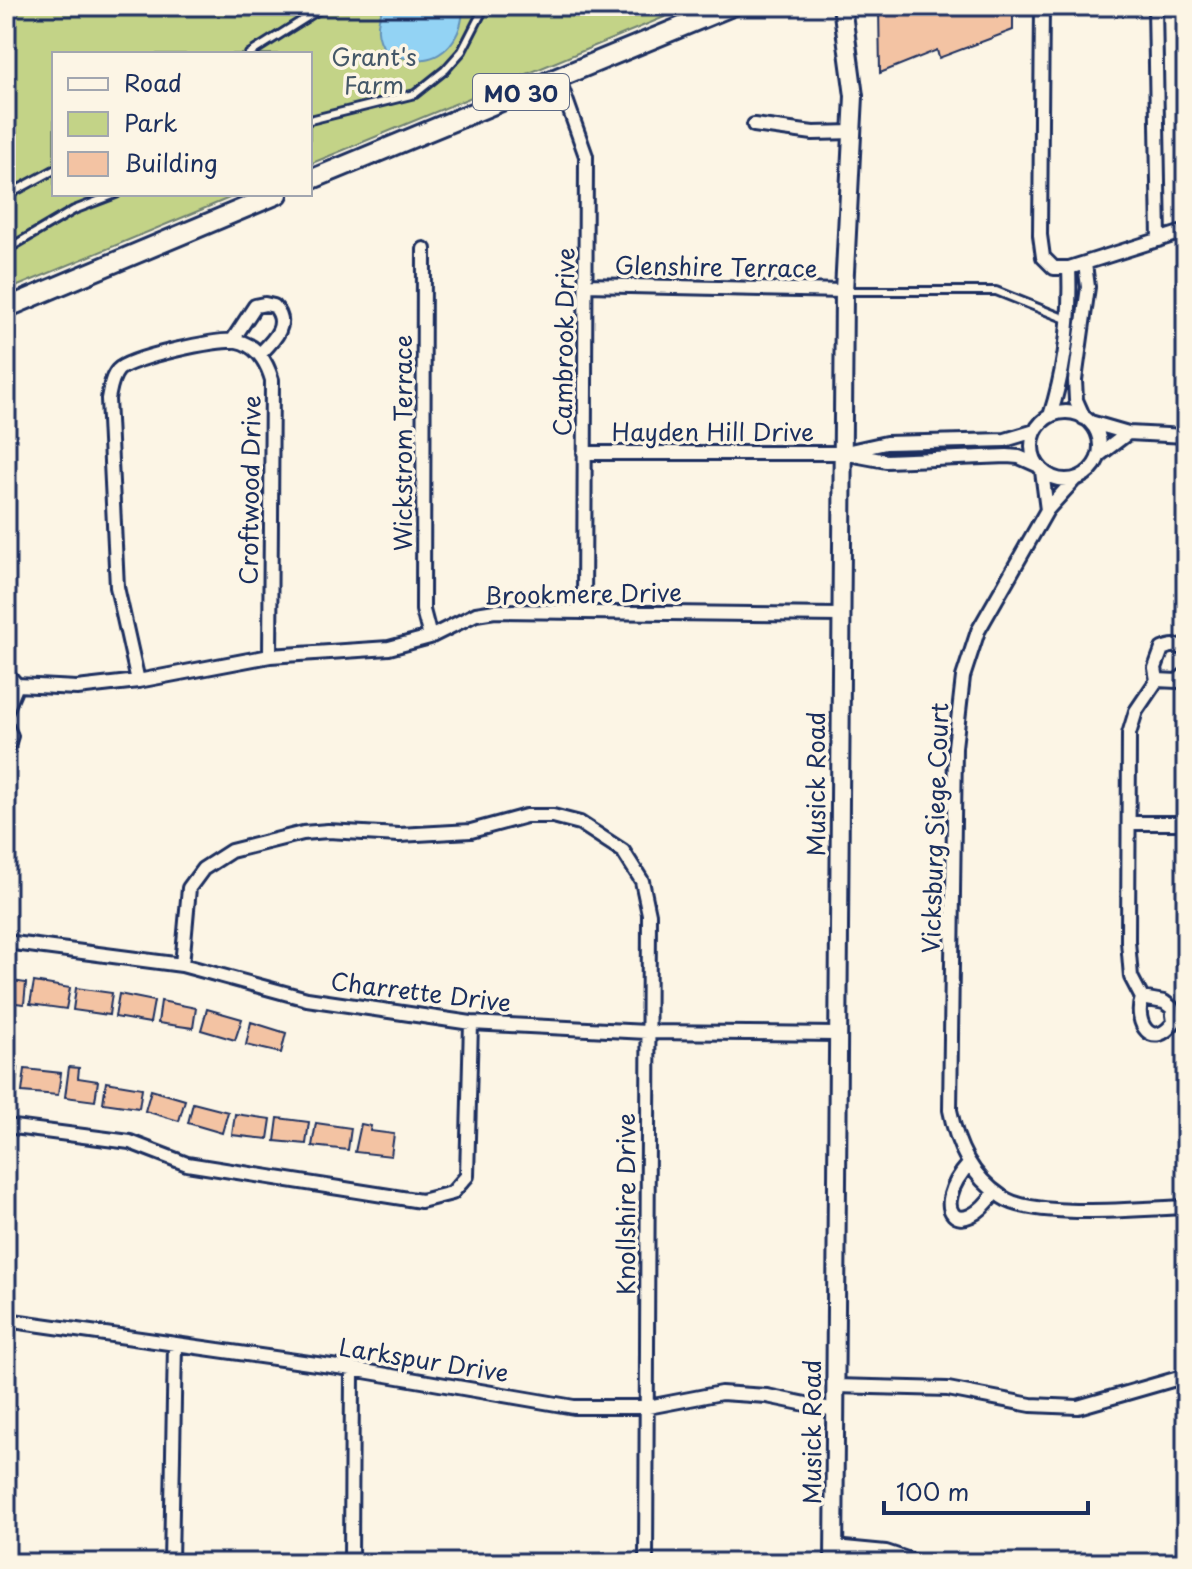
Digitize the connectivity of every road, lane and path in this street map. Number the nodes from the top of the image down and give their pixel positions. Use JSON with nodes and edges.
{"nodes":[{"id":1,"x":325,"y":6,"type":"edge"},
{"id":2,"x":485,"y":6,"type":"edge"},
{"id":3,"x":732,"y":6,"type":"edge"},
{"id":4,"x":842,"y":6,"type":"edge"},
{"id":5,"x":1042,"y":6,"type":"edge"},
{"id":6,"x":1155,"y":6,"type":"edge"},
{"id":7,"x":252,"y":52,"type":"edge"},
{"id":8,"x":558,"y":77,"type":"junction"},
{"id":9,"x":312,"y":120,"type":"edge"},
{"id":10,"x":754,"y":125,"type":"dead end"},
{"id":11,"x":854,"y":132,"type":"junction"},
{"id":12,"x":52,"y":171,"type":"edge"},
{"id":13,"x":312,"y":179,"type":"edge"},
{"id":14,"x":6,"y":196,"type":"edge"},
{"id":15,"x":111,"y":196,"type":"edge"},
{"id":16,"x":273,"y":196,"type":"edge"},
{"id":17,"x":1186,"y":231,"type":"edge"},
{"id":18,"x":1159,"y":240,"type":"junction"},
{"id":19,"x":424,"y":249,"type":"dead end"},
{"id":20,"x":6,"y":250,"type":"edge"},
{"id":21,"x":1085,"y":264,"type":"junction"},
{"id":22,"x":1069,"y":268,"type":"junction"},
{"id":23,"x":586,"y":285,"type":"junction"},
{"id":24,"x":844,"y":291,"type":"junction"},
{"id":25,"x":6,"y":308,"type":"edge"},
{"id":26,"x":1068,"y":319,"type":"junction"},
{"id":27,"x":1083,"y":321,"type":"junction"},
{"id":28,"x":235,"y":341,"type":"junction"},
{"id":29,"x":260,"y":354,"type":"junction"},
{"id":30,"x":1050,"y":416,"type":"junction"},
{"id":31,"x":1087,"y":420,"type":"junction"},
{"id":32,"x":1035,"y":431,"type":"junction"},
{"id":33,"x":1128,"y":433,"type":"junction"},
{"id":34,"x":1186,"y":436,"type":"edge"},
{"id":35,"x":584,"y":453,"type":"junction"},
{"id":36,"x":843,"y":453,"type":"junction"},
{"id":37,"x":1099,"y":455,"type":"junction"},
{"id":38,"x":1040,"y":468,"type":"junction"},
{"id":39,"x":1075,"y":479,"type":"junction"},
{"id":40,"x":1047,"y":510,"type":"junction"},
{"id":41,"x":584,"y":612,"type":"junction"},
{"id":42,"x":840,"y":615,"type":"junction"},
{"id":43,"x":430,"y":637,"type":"junction"},
{"id":44,"x":1186,"y":651,"type":"edge"},
{"id":45,"x":270,"y":656,"type":"junction"},
{"id":46,"x":6,"y":673,"type":"edge"},
{"id":47,"x":1186,"y":674,"type":"edge"},
{"id":48,"x":1157,"y":680,"type":"junction"},
{"id":49,"x":138,"y":681,"type":"junction"},
{"id":50,"x":17,"y":685,"type":"junction"},
{"id":51,"x":6,"y":711,"type":"edge"},
{"id":52,"x":6,"y":726,"type":"edge"},
{"id":53,"x":6,"y":751,"type":"edge"},
{"id":54,"x":1129,"y":823,"type":"junction"},
{"id":55,"x":1186,"y":823,"type":"edge"},
{"id":56,"x":6,"y":942,"type":"edge"},
{"id":57,"x":182,"y":965,"type":"junction"},
{"id":58,"x":1142,"y":998,"type":"dead end"},
{"id":59,"x":471,"y":1023,"type":"junction"},
{"id":60,"x":647,"y":1032,"type":"junction"},
{"id":61,"x":836,"y":1034,"type":"junction"},
{"id":62,"x":6,"y":1126,"type":"edge"},
{"id":63,"x":969,"y":1164,"type":"junction"},
{"id":64,"x":995,"y":1192,"type":"junction"},
{"id":65,"x":1186,"y":1207,"type":"edge"},
{"id":66,"x":6,"y":1320,"type":"edge"},
{"id":67,"x":175,"y":1344,"type":"junction"},
{"id":68,"x":352,"y":1369,"type":"junction"},
{"id":69,"x":1186,"y":1379,"type":"edge"},
{"id":70,"x":835,"y":1386,"type":"junction"},
{"id":71,"x":648,"y":1407,"type":"junction"},
{"id":72,"x":835,"y":1410,"type":"junction"},
{"id":73,"x":834,"y":1555,"type":"edge"},
{"id":74,"x":171,"y":1563,"type":"edge"},
{"id":75,"x":351,"y":1563,"type":"edge"},
{"id":76,"x":646,"y":1563,"type":"edge"},
{"id":77,"x":919,"y":1563,"type":"edge"}],
"edges":[{"from":1,"to":7,"type":"lane"},
{"from":2,"to":9,"type":"lane"},
{"from":3,"to":8,"type":"main road","number":"MO 30"},
{"from":4,"to":11,"type":"street","name":"Musick Road"},
{"from":5,"to":22,"type":"street"},
{"from":6,"to":18,"type":"street"},
{"from":8,"to":13,"type":"main road","number":"MO 30"},
{"from":8,"to":23,"type":"street","name":"Cambrook Drive"},
{"from":10,"to":11,"type":"street"},
{"from":11,"to":24,"type":"street","name":"Musick Road"},
{"from":12,"to":14,"type":"lane"},
{"from":15,"to":20,"type":"lane"},
{"from":16,"to":25,"type":"main road"},
{"from":17,"to":18,"type":"street"},
{"from":18,"to":21,"type":"street"},
{"from":19,"to":43,"type":"street","name":"Wickstrom Terrace"},
{"from":21,"to":22,"type":"street"},
{"from":21,"to":27,"type":"street"},
{"from":22,"to":26,"type":"street"},
{"from":23,"to":24,"type":"street","name":"Glenshire Terrace"},
{"from":23,"to":35,"type":"street","name":"Cambrook Drive"},
{"from":24,"to":26,"type":"lane"},
{"from":24,"to":36,"type":"street","name":"Musick Road"},
{"from":26,"to":27,"type":"lane"},
{"from":26,"to":30,"type":"street"},
{"from":27,"to":31,"type":"street"},
{"from":28,"to":29,"type":"street"},
{"from":28,"to":29,"type":"street"},
{"from":28,"to":49,"type":"street"},
{"from":29,"to":45,"type":"street","name":"Croftwood Drive"},
{"from":30,"to":31,"type":"street"},
{"from":30,"to":32,"type":"street"},
{"from":31,"to":33,"type":"street"},
{"from":31,"to":37,"type":"street"},
{"from":32,"to":36,"type":"street"},
{"from":32,"to":38,"type":"street"},
{"from":33,"to":34,"type":"street"},
{"from":33,"to":37,"type":"street"},
{"from":35,"to":36,"type":"street","name":"Hayden Hill Drive"},
{"from":35,"to":41,"type":"street","name":"Cambrook Drive"},
{"from":36,"to":38,"type":"street"},
{"from":36,"to":42,"type":"street","name":"Musick Road"},
{"from":37,"to":39,"type":"street"},
{"from":38,"to":39,"type":"street"},
{"from":38,"to":40,"type":"street"},
{"from":39,"to":40,"type":"street","name":"Vicksburg Siege Court"},
{"from":40,"to":63,"type":"street","name":"Vicksburg Siege Court"},
{"from":41,"to":42,"type":"street","name":"Brookmere Drive"},
{"from":41,"to":43,"type":"street","name":"Brookmere Drive"},
{"from":42,"to":61,"type":"street","name":"Musick Road"},
{"from":43,"to":45,"type":"street","name":"Brookmere Drive"},
{"from":44,"to":48,"type":"street"},
{"from":45,"to":49,"type":"street","name":"Brookmere Drive"},
{"from":46,"to":50,"type":"street"},
{"from":47,"to":48,"type":"street"},
{"from":48,"to":54,"type":"street"},
{"from":49,"to":50,"type":"street","name":"Brookmere Drive"},
{"from":50,"to":51,"type":"street"},
{"from":52,"to":53,"type":"street"},
{"from":54,"to":55,"type":"street"},
{"from":54,"to":58,"type":"street"},
{"from":56,"to":57,"type":"street","name":"Charrette Drive"},
{"from":57,"to":59,"type":"street","name":"Charrette Drive"},
{"from":57,"to":60,"type":"street","name":"Knollshire Drive"},
{"from":59,"to":60,"type":"street","name":"Charrette Drive"},
{"from":59,"to":62,"type":"street"},
{"from":60,"to":61,"type":"street","name":"Charrette Drive"},
{"from":60,"to":71,"type":"street","name":"Knollshire Drive"},
{"from":61,"to":70,"type":"street","name":"Musick Road"},
{"from":63,"to":64,"type":"street","name":"Vicksburg Siege Court"},
{"from":63,"to":64,"type":"street"},
{"from":64,"to":65,"type":"street","name":"Vicksburg Siege Court"},
{"from":66,"to":67,"type":"street","name":"Larkspur Drive"},
{"from":67,"to":68,"type":"street","name":"Larkspur Drive"},
{"from":67,"to":74,"type":"street"},
{"from":68,"to":71,"type":"street","name":"Larkspur Drive"},
{"from":68,"to":75,"type":"street"},
{"from":69,"to":70,"type":"street"},
{"from":70,"to":72,"type":"street","name":"Musick Road"},
{"from":71,"to":72,"type":"street","name":"Larkspur Drive"},
{"from":71,"to":76,"type":"street","name":"Knollshire Drive"},
{"from":72,"to":73,"type":"street","name":"Musick Road"},
{"from":73,"to":77,"type":"street"}]}
